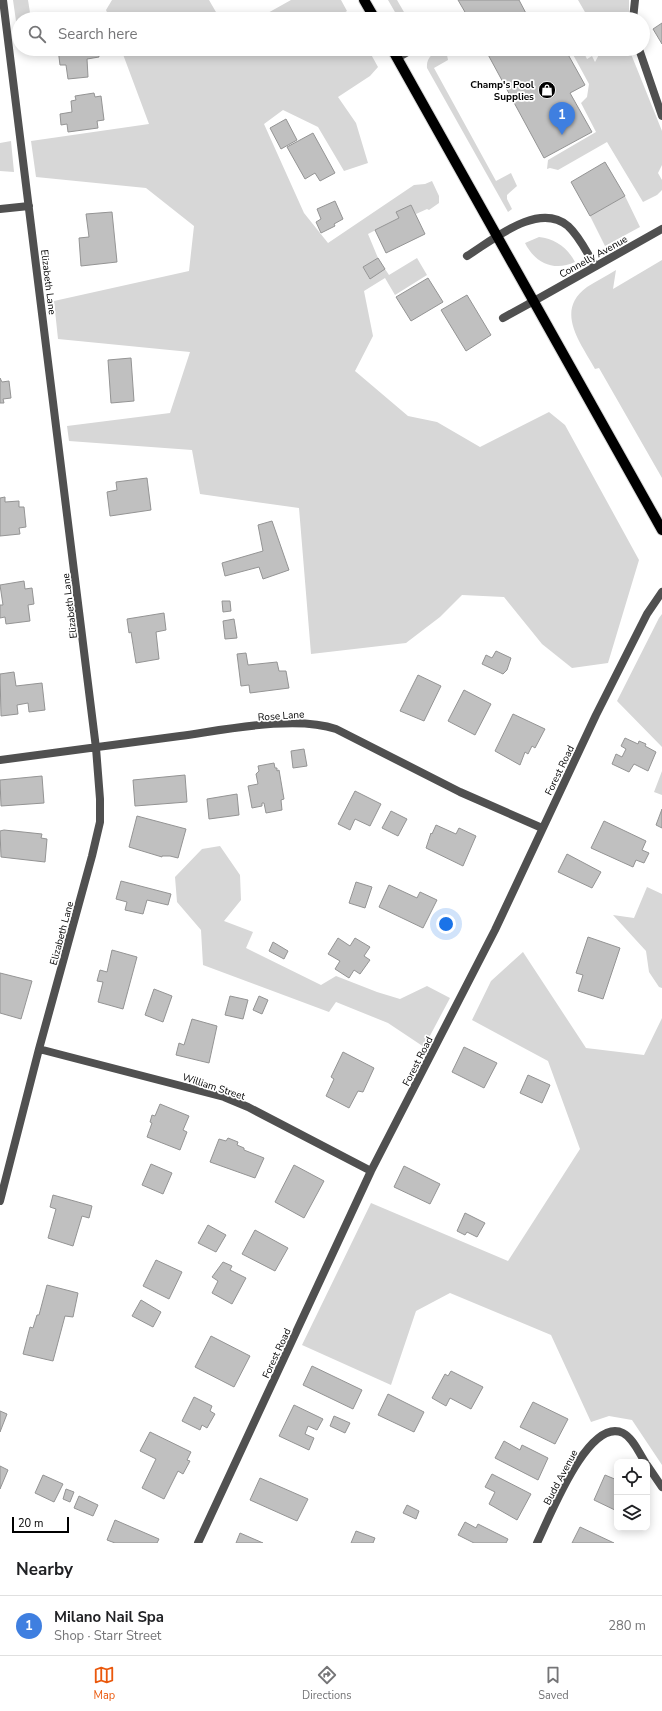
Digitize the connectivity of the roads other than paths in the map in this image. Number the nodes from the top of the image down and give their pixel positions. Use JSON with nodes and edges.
{"nodes":[{"id":1,"x":4,"y":0,"type":"edge"},
{"id":2,"x":364,"y":0,"type":"edge"},
{"id":3,"x":635,"y":0,"type":"edge"},
{"id":4,"x":371,"y":12,"type":"edge"},
{"id":5,"x":634,"y":12,"type":"edge"},
{"id":6,"x":397,"y":56,"type":"edge"},
{"id":7,"x":641,"y":56,"type":"edge"},
{"id":8,"x":662,"y":116,"type":"edge"},
{"id":9,"x":29,"y":206,"type":"junction"},
{"id":10,"x":0,"y":209,"type":"edge"},
{"id":11,"x":662,"y":229,"type":"edge"},
{"id":12,"x":498,"y":237,"type":"junction"},
{"id":13,"x":467,"y":256,"type":"dead end"},
{"id":14,"x":595,"y":266,"type":"junction"},
{"id":15,"x":534,"y":301,"type":"junction"},
{"id":16,"x":503,"y":318,"type":"dead end"},
{"id":17,"x":662,"y":530,"type":"edge"},
{"id":18,"x":662,"y":592,"type":"edge"},
{"id":19,"x":96,"y":748,"type":"junction"},
{"id":20,"x":0,"y":760,"type":"edge"},
{"id":21,"x":542,"y":828,"type":"junction"},
{"id":22,"x":39,"y":1050,"type":"junction"},
{"id":23,"x":371,"y":1171,"type":"junction"},
{"id":24,"x":0,"y":1201,"type":"edge"},
{"id":25,"x":643,"y":1459,"type":"edge"},
{"id":26,"x":650,"y":1469,"type":"edge"},
{"id":27,"x":662,"y":1487,"type":"edge"},
{"id":28,"x":198,"y":1543,"type":"edge"},
{"id":29,"x":537,"y":1543,"type":"edge"}],
"edges":[{"from":1,"to":9,"type":"street","name":"Elizabeth Lane"},
{"from":2,"to":4,"type":"main road"},
{"from":3,"to":5,"type":"street"},
{"from":6,"to":12,"type":"main road"},
{"from":7,"to":8,"type":"street"},
{"from":9,"to":10,"type":"street"},
{"from":9,"to":19,"type":"street","name":"Elizabeth Lane"},
{"from":11,"to":14,"type":"street","name":"Connelly Avenue"},
{"from":12,"to":13,"type":"street"},
{"from":12,"to":14,"type":"street"},
{"from":12,"to":15,"type":"main road"},
{"from":14,"to":15,"type":"street","name":"Connelly Avenue"},
{"from":15,"to":16,"type":"street","name":"Connelly Avenue"},
{"from":15,"to":17,"type":"main road"},
{"from":18,"to":21,"type":"street","name":"Forest Road"},
{"from":19,"to":20,"type":"street","name":"Rose Lane"},
{"from":19,"to":21,"type":"street","name":"Rose Lane"},
{"from":19,"to":22,"type":"street","name":"Elizabeth Lane"},
{"from":21,"to":23,"type":"street","name":"Forest Road"},
{"from":22,"to":23,"type":"street","name":"William Street"},
{"from":22,"to":24,"type":"street","name":"Elizabeth Lane"},
{"from":23,"to":28,"type":"street","name":"Forest Road"},
{"from":25,"to":29,"type":"street","name":"Budd Avenue"},
{"from":26,"to":27,"type":"street"}]}
